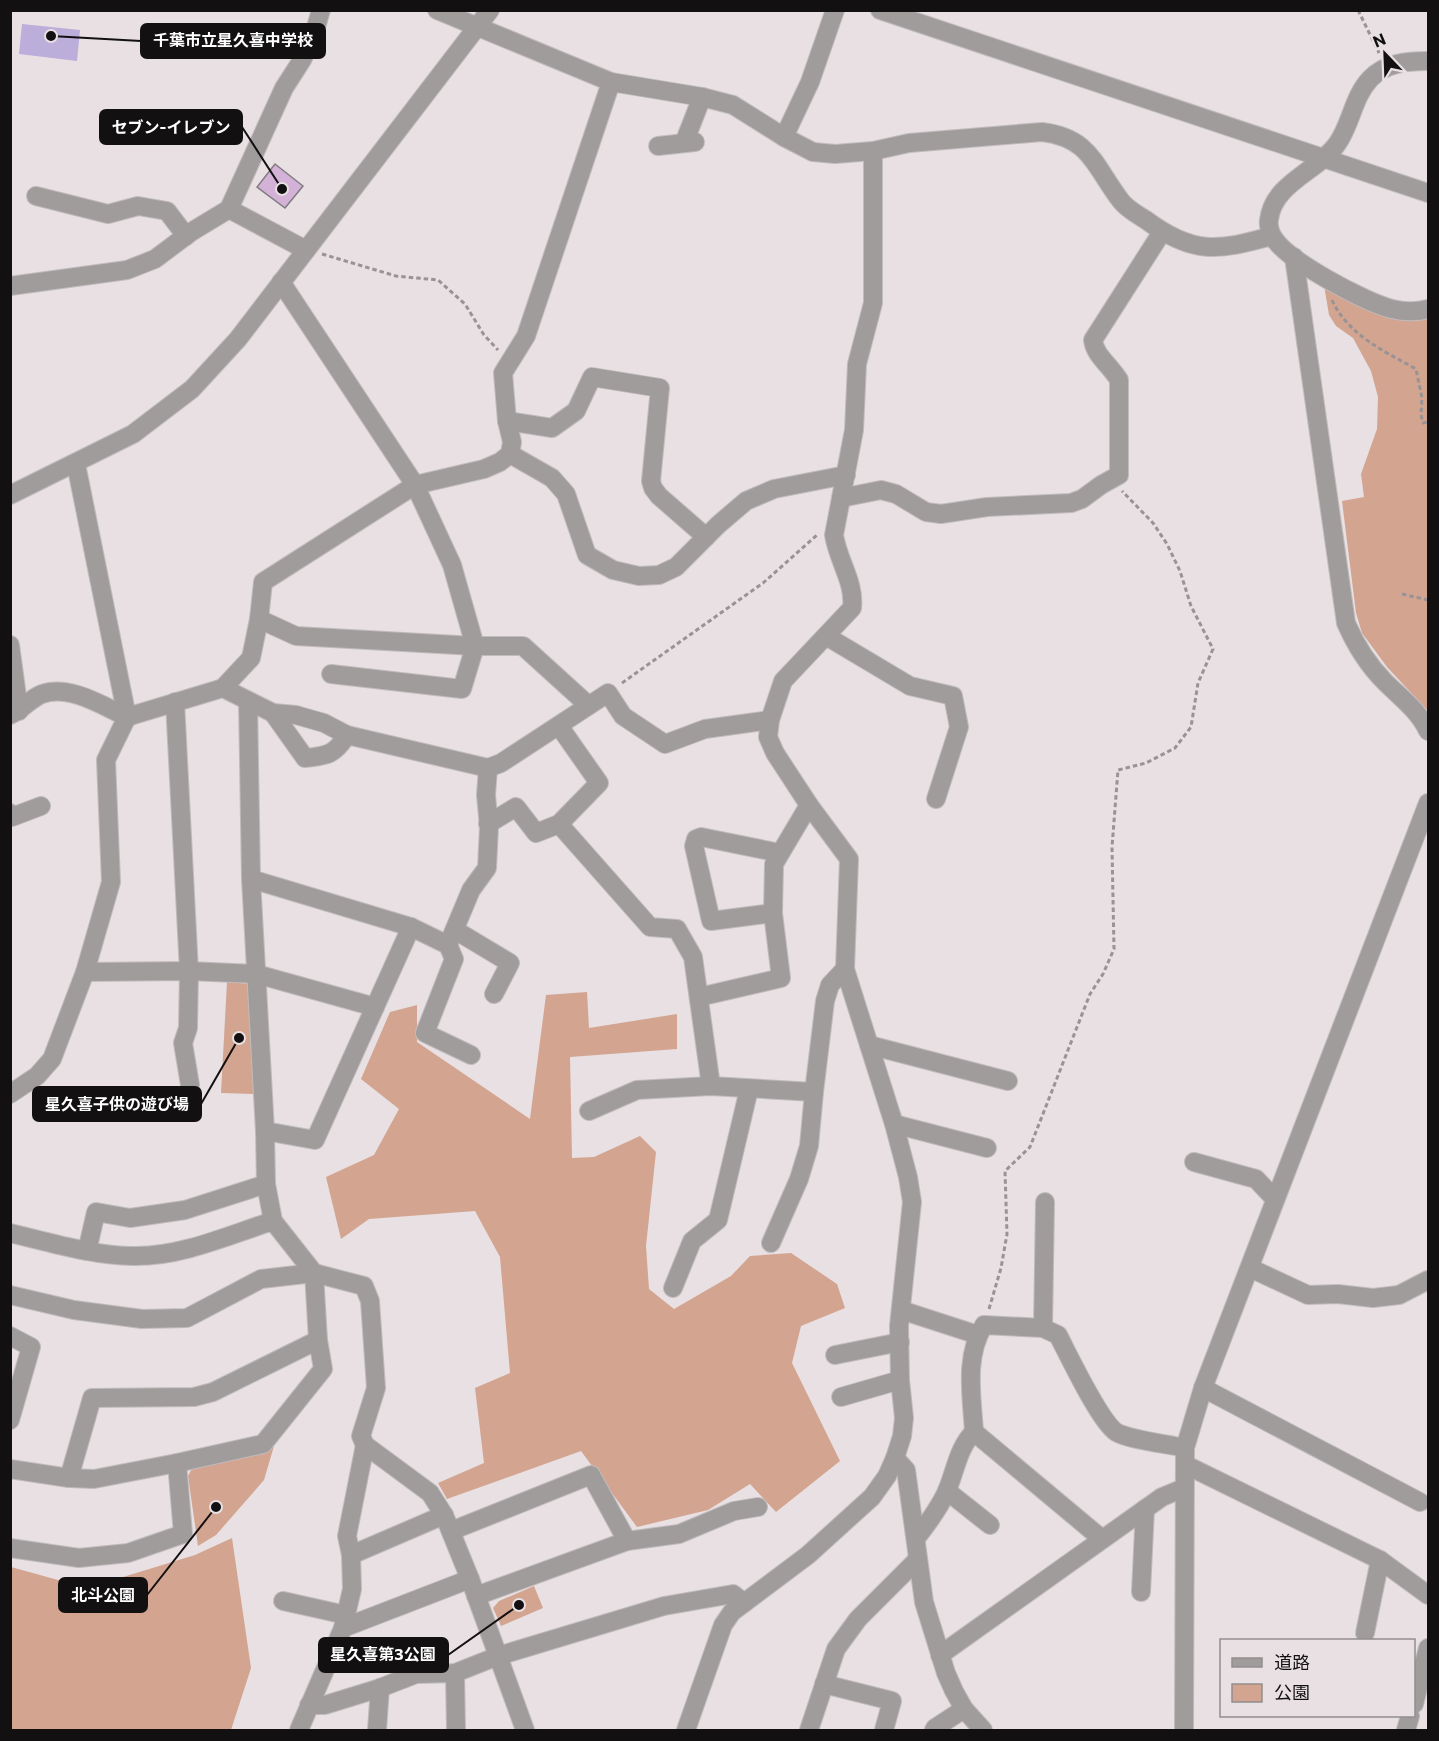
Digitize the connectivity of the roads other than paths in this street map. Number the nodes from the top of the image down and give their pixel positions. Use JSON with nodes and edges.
{"nodes":[{"id":1,"x":321,"y":10,"type":"edge"},
{"id":2,"x":438,"y":10,"type":"edge"},
{"id":3,"x":490,"y":10,"type":"edge"},
{"id":4,"x":835,"y":10,"type":"edge"},
{"id":5,"x":880,"y":10,"type":"edge"},
{"id":6,"x":478,"y":27,"type":"junction"},
{"id":7,"x":1428,"y":61,"type":"edge"},
{"id":8,"x":611,"y":82,"type":"junction"},
{"id":9,"x":702,"y":97,"type":"junction"},
{"id":10,"x":784,"y":137,"type":"junction"},
{"id":11,"x":658,"y":146,"type":"dead end"},
{"id":12,"x":873,"y":151,"type":"junction"},
{"id":13,"x":1324,"y":158,"type":"junction"},
{"id":14,"x":1428,"y":193,"type":"edge"},
{"id":15,"x":36,"y":196,"type":"dead end"},
{"id":16,"x":229,"y":209,"type":"junction"},
{"id":17,"x":1162,"y":232,"type":"junction"},
{"id":18,"x":186,"y":236,"type":"junction"},
{"id":19,"x":1272,"y":236,"type":"junction"},
{"id":20,"x":306,"y":250,"type":"junction"},
{"id":21,"x":1294,"y":257,"type":"junction"},
{"id":22,"x":281,"y":282,"type":"junction"},
{"id":23,"x":10,"y":285,"type":"edge"},
{"id":24,"x":1428,"y":309,"type":"edge"},
{"id":25,"x":507,"y":421,"type":"junction"},
{"id":26,"x":510,"y":454,"type":"junction"},
{"id":27,"x":76,"y":464,"type":"junction"},
{"id":28,"x":846,"y":475,"type":"junction"},
{"id":29,"x":415,"y":485,"type":"junction"},
{"id":30,"x":10,"y":495,"type":"edge"},
{"id":31,"x":841,"y":498,"type":"junction"},
{"id":32,"x":706,"y":537,"type":"junction"},
{"id":33,"x":259,"y":619,"type":"junction"},
{"id":34,"x":826,"y":636,"type":"junction"},
{"id":35,"x":10,"y":645,"type":"edge"},
{"id":36,"x":475,"y":646,"type":"junction"},
{"id":37,"x":332,"y":674,"type":"dead end"},
{"id":38,"x":223,"y":688,"type":"junction"},
{"id":39,"x":248,"y":701,"type":"junction"},
{"id":40,"x":175,"y":702,"type":"junction"},
{"id":41,"x":588,"y":705,"type":"junction"},
{"id":42,"x":15,"y":713,"type":"edge"},
{"id":43,"x":273,"y":713,"type":"junction"},
{"id":44,"x":127,"y":717,"type":"junction"},
{"id":45,"x":770,"y":720,"type":"junction"},
{"id":46,"x":560,"y":726,"type":"junction"},
{"id":47,"x":1428,"y":731,"type":"edge"},
{"id":48,"x":347,"y":735,"type":"junction"},
{"id":49,"x":488,"y":768,"type":"junction"},
{"id":50,"x":936,"y":799,"type":"dead end"},
{"id":51,"x":1428,"y":803,"type":"edge"},
{"id":52,"x":809,"y":805,"type":"junction"},
{"id":53,"x":41,"y":806,"type":"dead end"},
{"id":54,"x":10,"y":813,"type":"edge"},
{"id":55,"x":488,"y":824,"type":"junction"},
{"id":56,"x":559,"y":824,"type":"junction"},
{"id":57,"x":780,"y":853,"type":"junction"},
{"id":58,"x":251,"y":879,"type":"junction"},
{"id":59,"x":773,"y":913,"type":"junction"},
{"id":60,"x":411,"y":927,"type":"junction"},
{"id":61,"x":452,"y":937,"type":"junction"},
{"id":62,"x":845,"y":969,"type":"junction"},
{"id":63,"x":189,"y":971,"type":"junction"},
{"id":64,"x":85,"y":972,"type":"junction"},
{"id":65,"x":256,"y":974,"type":"junction"},
{"id":66,"x":494,"y":994,"type":"dead end"},
{"id":67,"x":699,"y":997,"type":"junction"},
{"id":68,"x":375,"y":1007,"type":"junction"},
{"id":69,"x":869,"y":1045,"type":"junction"},
{"id":70,"x":471,"y":1055,"type":"dead end"},
{"id":71,"x":1008,"y":1081,"type":"dead end"},
{"id":72,"x":190,"y":1085,"type":"dead end"},
{"id":73,"x":711,"y":1086,"type":"junction"},
{"id":74,"x":749,"y":1089,"type":"junction"},
{"id":75,"x":814,"y":1092,"type":"junction"},
{"id":76,"x":10,"y":1094,"type":"edge"},
{"id":77,"x":589,"y":1111,"type":"dead end"},
{"id":78,"x":894,"y":1124,"type":"junction"},
{"id":79,"x":265,"y":1131,"type":"junction"},
{"id":80,"x":987,"y":1148,"type":"dead end"},
{"id":81,"x":1194,"y":1162,"type":"dead end"},
{"id":82,"x":266,"y":1184,"type":"junction"},
{"id":83,"x":1275,"y":1199,"type":"junction"},
{"id":84,"x":1045,"y":1202,"type":"dead end"},
{"id":85,"x":273,"y":1221,"type":"junction"},
{"id":86,"x":10,"y":1233,"type":"edge"},
{"id":87,"x":771,"y":1243,"type":"dead end"},
{"id":88,"x":87,"y":1251,"type":"junction"},
{"id":89,"x":1250,"y":1268,"type":"junction"},
{"id":90,"x":314,"y":1273,"type":"junction"},
{"id":91,"x":1428,"y":1280,"type":"edge"},
{"id":92,"x":674,"y":1288,"type":"dead end"},
{"id":93,"x":10,"y":1295,"type":"edge"},
{"id":94,"x":901,"y":1310,"type":"junction"},
{"id":95,"x":1043,"y":1328,"type":"junction"},
{"id":96,"x":981,"y":1330,"type":"junction"},
{"id":97,"x":10,"y":1336,"type":"edge"},
{"id":98,"x":318,"y":1340,"type":"junction"},
{"id":99,"x":900,"y":1342,"type":"junction"},
{"id":100,"x":835,"y":1355,"type":"dead end"},
{"id":101,"x":900,"y":1380,"type":"junction"},
{"id":102,"x":1203,"y":1388,"type":"junction"},
{"id":103,"x":841,"y":1397,"type":"dead end"},
{"id":104,"x":10,"y":1420,"type":"edge"},
{"id":105,"x":974,"y":1432,"type":"junction"},
{"id":106,"x":365,"y":1446,"type":"junction"},
{"id":107,"x":1185,"y":1456,"type":"junction"},
{"id":108,"x":896,"y":1458,"type":"junction"},
{"id":109,"x":177,"y":1463,"type":"junction"},
{"id":110,"x":10,"y":1469,"type":"edge"},
{"id":111,"x":69,"y":1478,"type":"junction"},
{"id":112,"x":1184,"y":1488,"type":"junction"},
{"id":113,"x":947,"y":1491,"type":"junction"},
{"id":114,"x":1420,"y":1502,"type":"dead end"},
{"id":115,"x":758,"y":1507,"type":"dead end"},
{"id":116,"x":1145,"y":1509,"type":"junction"},
{"id":117,"x":448,"y":1523,"type":"junction"},
{"id":118,"x":990,"y":1525,"type":"dead end"},
{"id":119,"x":916,"y":1537,"type":"junction"},
{"id":120,"x":1102,"y":1539,"type":"junction"},
{"id":121,"x":627,"y":1541,"type":"junction"},
{"id":122,"x":10,"y":1548,"type":"edge"},
{"id":123,"x":351,"y":1555,"type":"junction"},
{"id":124,"x":917,"y":1560,"type":"junction"},
{"id":125,"x":1380,"y":1560,"type":"junction"},
{"id":126,"x":473,"y":1587,"type":"junction"},
{"id":127,"x":1141,"y":1592,"type":"dead end"},
{"id":128,"x":1428,"y":1594,"type":"edge"},
{"id":129,"x":284,"y":1601,"type":"dead end"},
{"id":130,"x":744,"y":1603,"type":"junction"},
{"id":131,"x":344,"y":1622,"type":"junction"},
{"id":132,"x":1365,"y":1633,"type":"dead end"},
{"id":133,"x":1428,"y":1648,"type":"edge"},
{"id":134,"x":940,"y":1655,"type":"junction"},
{"id":135,"x":498,"y":1656,"type":"junction"},
{"id":136,"x":455,"y":1672,"type":"junction"},
{"id":137,"x":824,"y":1684,"type":"junction"},
{"id":138,"x":380,"y":1688,"type":"junction"},
{"id":139,"x":1415,"y":1697,"type":"edge"},
{"id":140,"x":309,"y":1705,"type":"junction"},
{"id":141,"x":964,"y":1708,"type":"junction"},
{"id":142,"x":300,"y":1731,"type":"edge"},
{"id":143,"x":377,"y":1731,"type":"edge"},
{"id":144,"x":456,"y":1731,"type":"edge"},
{"id":145,"x":525,"y":1731,"type":"edge"},
{"id":146,"x":686,"y":1731,"type":"edge"},
{"id":147,"x":809,"y":1731,"type":"edge"},
{"id":148,"x":884,"y":1731,"type":"edge"},
{"id":149,"x":934,"y":1731,"type":"edge"},
{"id":150,"x":983,"y":1731,"type":"edge"},
{"id":151,"x":1184,"y":1731,"type":"edge"}],
"edges":[{"from":1,"to":16,"type":"street"},
{"from":2,"to":6,"type":"street"},
{"from":3,"to":6,"type":"street"},
{"from":4,"to":10,"type":"street"},
{"from":5,"to":13,"type":"street"},
{"from":6,"to":8,"type":"street"},
{"from":6,"to":20,"type":"street"},
{"from":7,"to":13,"type":"street"},
{"from":8,"to":9,"type":"street"},
{"from":8,"to":25,"type":"street"},
{"from":9,"to":10,"type":"street"},
{"from":9,"to":11,"type":"street"},
{"from":10,"to":12,"type":"street"},
{"from":12,"to":17,"type":"street"},
{"from":12,"to":28,"type":"street"},
{"from":13,"to":14,"type":"street"},
{"from":13,"to":19,"type":"street"},
{"from":15,"to":18,"type":"street"},
{"from":16,"to":18,"type":"street"},
{"from":16,"to":20,"type":"street"},
{"from":17,"to":19,"type":"street"},
{"from":17,"to":31,"type":"street"},
{"from":18,"to":23,"type":"street"},
{"from":19,"to":21,"type":"street"},
{"from":20,"to":22,"type":"street"},
{"from":21,"to":24,"type":"street"},
{"from":21,"to":47,"type":"street"},
{"from":22,"to":27,"type":"street"},
{"from":22,"to":29,"type":"street"},
{"from":25,"to":26,"type":"street"},
{"from":25,"to":32,"type":"street"},
{"from":26,"to":29,"type":"street"},
{"from":26,"to":32,"type":"street"},
{"from":27,"to":30,"type":"street"},
{"from":27,"to":44,"type":"street"},
{"from":28,"to":31,"type":"street"},
{"from":28,"to":32,"type":"street"},
{"from":29,"to":33,"type":"street"},
{"from":29,"to":36,"type":"street"},
{"from":31,"to":34,"type":"street"},
{"from":33,"to":36,"type":"street"},
{"from":33,"to":38,"type":"street"},
{"from":34,"to":45,"type":"street"},
{"from":34,"to":50,"type":"street"},
{"from":35,"to":42,"type":"street"},
{"from":36,"to":37,"type":"street"},
{"from":36,"to":41,"type":"street"},
{"from":38,"to":39,"type":"street"},
{"from":38,"to":40,"type":"street"},
{"from":39,"to":43,"type":"street"},
{"from":39,"to":58,"type":"street"},
{"from":40,"to":44,"type":"street"},
{"from":40,"to":63,"type":"street"},
{"from":41,"to":45,"type":"street"},
{"from":41,"to":46,"type":"street"},
{"from":42,"to":44,"type":"street"},
{"from":43,"to":48,"type":"street"},
{"from":43,"to":48,"type":"street"},
{"from":44,"to":64,"type":"street"},
{"from":45,"to":52,"type":"street"},
{"from":46,"to":49,"type":"street"},
{"from":46,"to":56,"type":"street"},
{"from":48,"to":49,"type":"street"},
{"from":49,"to":55,"type":"street"},
{"from":51,"to":83,"type":"street"},
{"from":52,"to":57,"type":"street"},
{"from":52,"to":62,"type":"street"},
{"from":53,"to":54,"type":"street"},
{"from":55,"to":56,"type":"street"},
{"from":55,"to":61,"type":"street"},
{"from":56,"to":67,"type":"street"},
{"from":57,"to":59,"type":"street"},
{"from":57,"to":59,"type":"street"},
{"from":58,"to":60,"type":"street"},
{"from":58,"to":65,"type":"street"},
{"from":59,"to":67,"type":"street"},
{"from":60,"to":61,"type":"street"},
{"from":60,"to":68,"type":"street"},
{"from":61,"to":66,"type":"street"},
{"from":61,"to":70,"type":"street"},
{"from":62,"to":69,"type":"street"},
{"from":62,"to":75,"type":"street"},
{"from":63,"to":64,"type":"street"},
{"from":63,"to":65,"type":"street"},
{"from":63,"to":72,"type":"street"},
{"from":64,"to":76,"type":"street"},
{"from":65,"to":68,"type":"street"},
{"from":65,"to":79,"type":"street"},
{"from":67,"to":73,"type":"street"},
{"from":68,"to":79,"type":"street"},
{"from":69,"to":71,"type":"street"},
{"from":69,"to":78,"type":"street"},
{"from":73,"to":74,"type":"street"},
{"from":73,"to":77,"type":"street"},
{"from":74,"to":75,"type":"street"},
{"from":74,"to":92,"type":"street"},
{"from":75,"to":87,"type":"street"},
{"from":78,"to":80,"type":"street"},
{"from":78,"to":94,"type":"street"},
{"from":79,"to":82,"type":"street"},
{"from":81,"to":83,"type":"street"},
{"from":82,"to":85,"type":"street"},
{"from":82,"to":88,"type":"street"},
{"from":83,"to":89,"type":"street"},
{"from":84,"to":95,"type":"street"},
{"from":85,"to":88,"type":"street"},
{"from":85,"to":90,"type":"street"},
{"from":86,"to":88,"type":"street"},
{"from":89,"to":91,"type":"street"},
{"from":89,"to":102,"type":"street"},
{"from":90,"to":93,"type":"street"},
{"from":90,"to":98,"type":"street"},
{"from":90,"to":106,"type":"street"},
{"from":94,"to":96,"type":"street"},
{"from":94,"to":99,"type":"street"},
{"from":95,"to":96,"type":"street"},
{"from":95,"to":107,"type":"street"},
{"from":96,"to":105,"type":"street"},
{"from":97,"to":104,"type":"street"},
{"from":98,"to":109,"type":"street"},
{"from":98,"to":111,"type":"street"},
{"from":99,"to":100,"type":"street"},
{"from":99,"to":101,"type":"street"},
{"from":101,"to":103,"type":"street"},
{"from":101,"to":108,"type":"street"},
{"from":102,"to":107,"type":"street"},
{"from":102,"to":114,"type":"street"},
{"from":105,"to":113,"type":"street"},
{"from":105,"to":120,"type":"street"},
{"from":106,"to":117,"type":"street"},
{"from":106,"to":123,"type":"street"},
{"from":107,"to":112,"type":"street"},
{"from":107,"to":125,"type":"street"},
{"from":108,"to":119,"type":"street"},
{"from":108,"to":130,"type":"street"},
{"from":109,"to":111,"type":"street"},
{"from":109,"to":122,"type":"street"},
{"from":110,"to":111,"type":"street"},
{"from":112,"to":116,"type":"street"},
{"from":112,"to":151,"type":"street"},
{"from":113,"to":118,"type":"street"},
{"from":113,"to":119,"type":"street"},
{"from":115,"to":121,"type":"street"},
{"from":116,"to":120,"type":"street"},
{"from":116,"to":127,"type":"street"},
{"from":117,"to":121,"type":"street"},
{"from":117,"to":123,"type":"street"},
{"from":117,"to":126,"type":"street"},
{"from":119,"to":124,"type":"street"},
{"from":120,"to":134,"type":"street"},
{"from":121,"to":126,"type":"street"},
{"from":123,"to":131,"type":"street"},
{"from":124,"to":134,"type":"street"},
{"from":124,"to":137,"type":"street"},
{"from":125,"to":128,"type":"street"},
{"from":125,"to":132,"type":"street"},
{"from":126,"to":131,"type":"street"},
{"from":126,"to":135,"type":"street"},
{"from":129,"to":131,"type":"street"},
{"from":130,"to":135,"type":"street"},
{"from":130,"to":146,"type":"street"},
{"from":131,"to":140,"type":"street"},
{"from":133,"to":139,"type":"street"},
{"from":134,"to":141,"type":"street"},
{"from":135,"to":136,"type":"street"},
{"from":135,"to":145,"type":"street"},
{"from":136,"to":138,"type":"street"},
{"from":136,"to":144,"type":"street"},
{"from":137,"to":147,"type":"street"},
{"from":137,"to":148,"type":"street"},
{"from":138,"to":140,"type":"street"},
{"from":138,"to":143,"type":"street"},
{"from":140,"to":142,"type":"street"},
{"from":141,"to":149,"type":"street"},
{"from":141,"to":150,"type":"street"}]}
